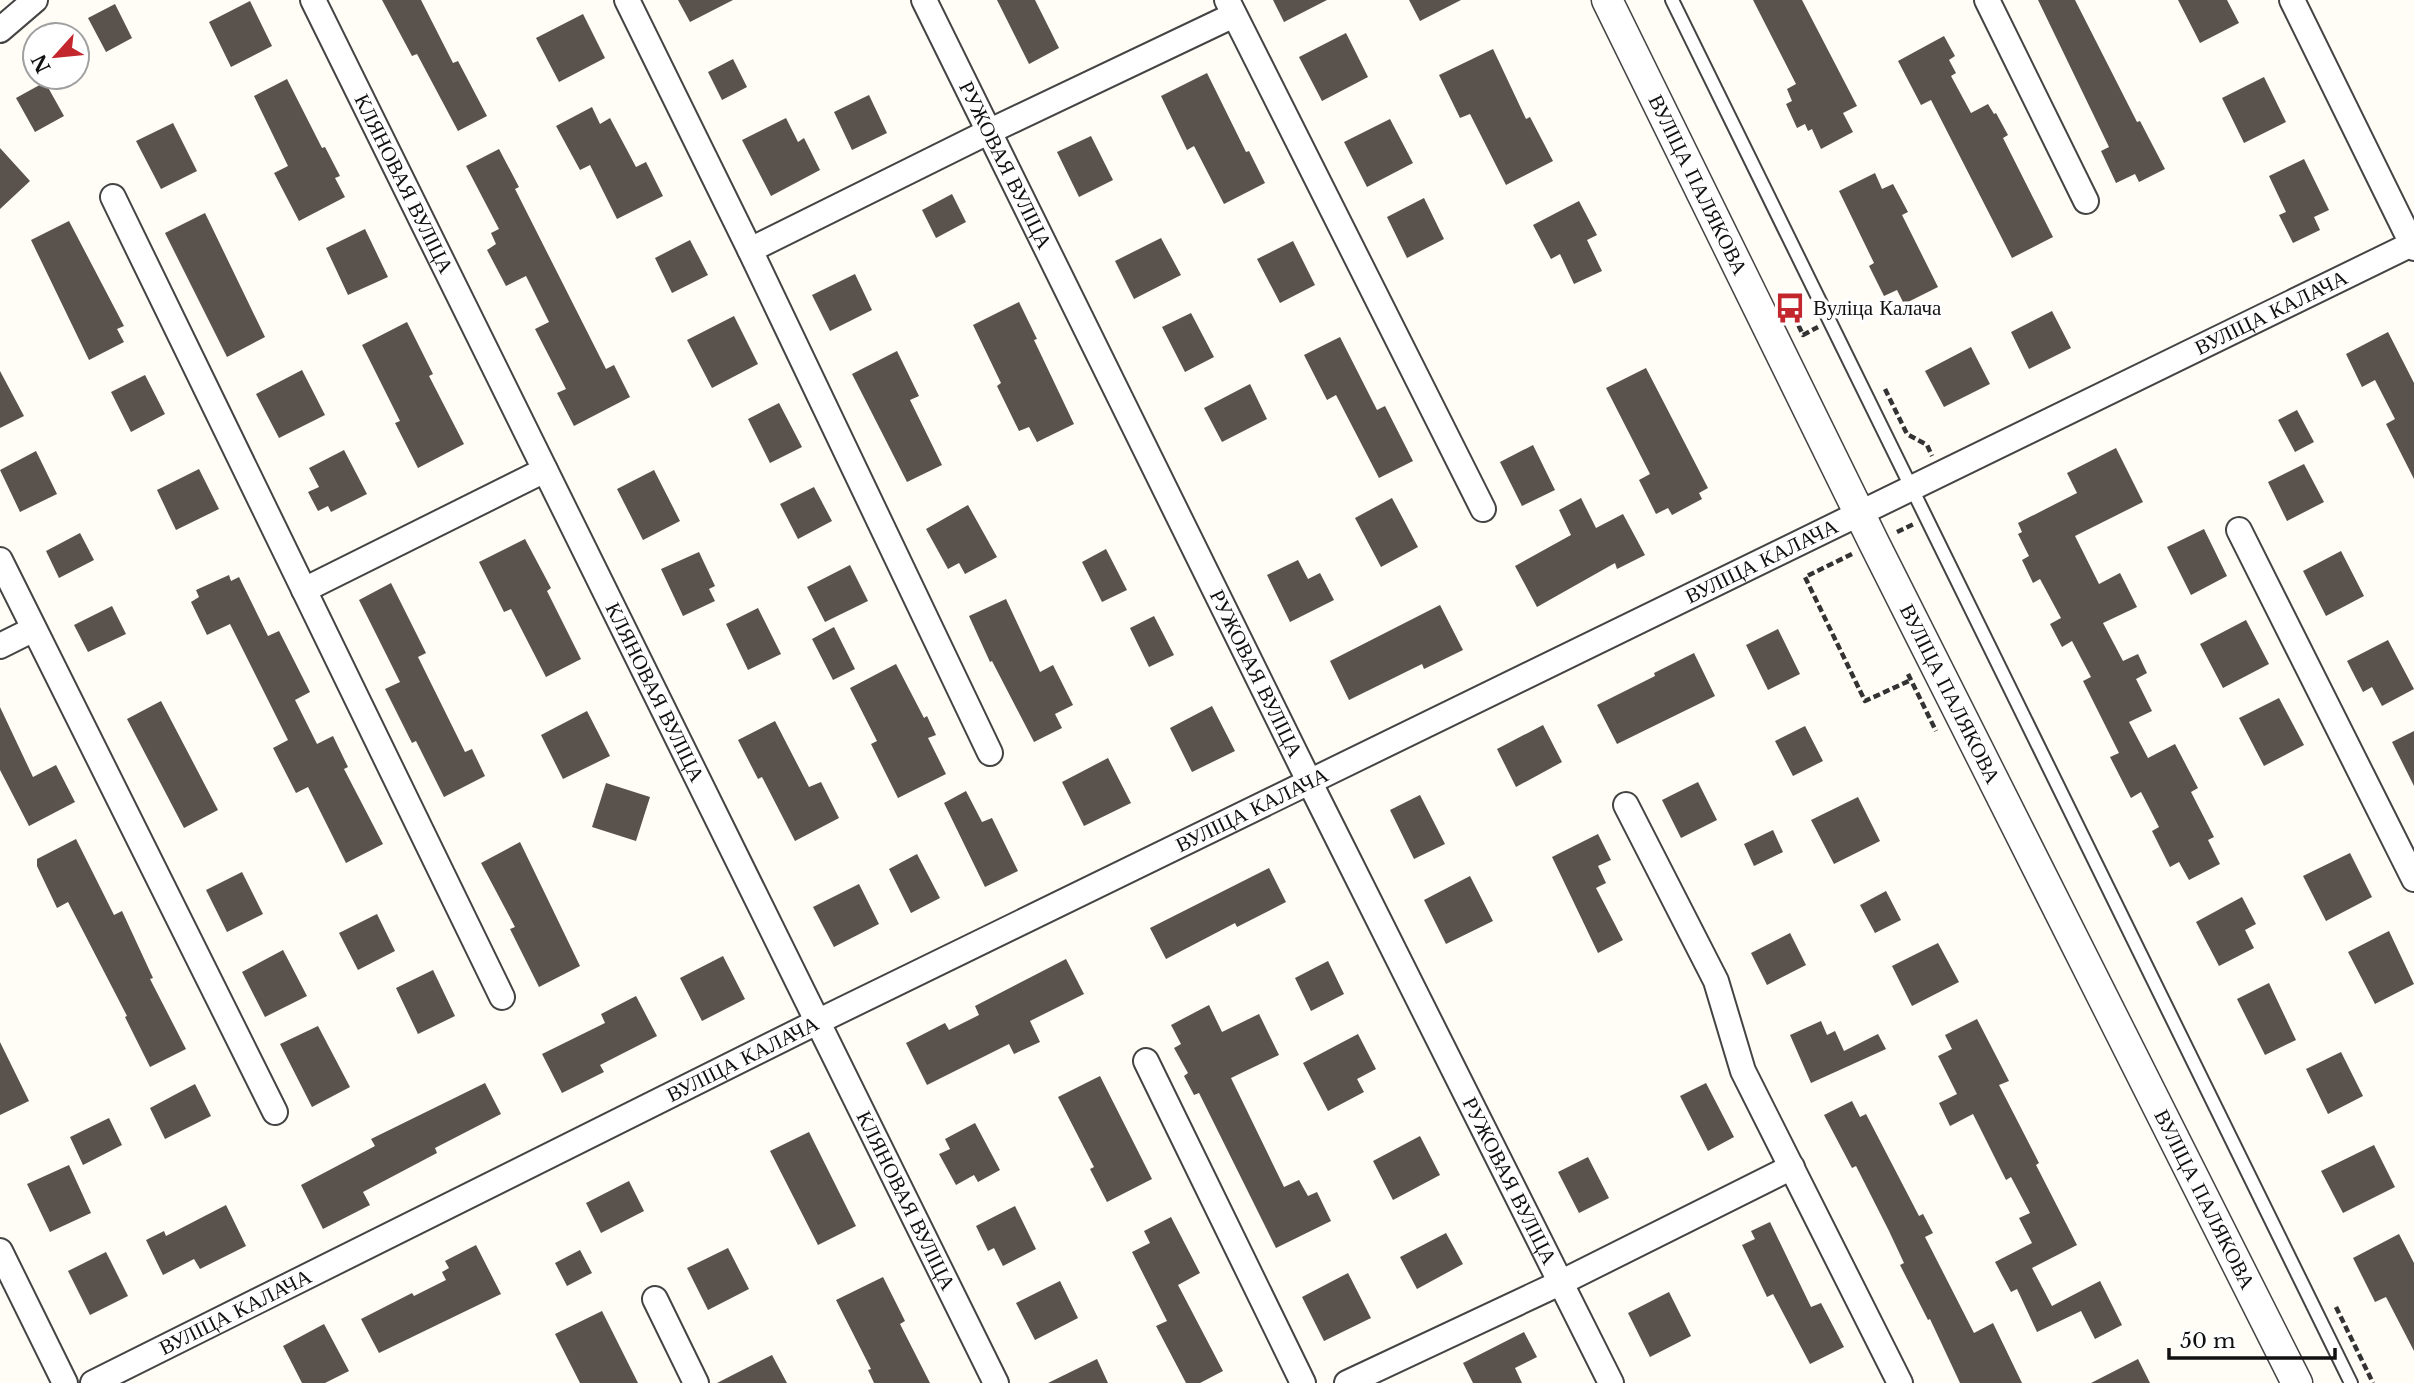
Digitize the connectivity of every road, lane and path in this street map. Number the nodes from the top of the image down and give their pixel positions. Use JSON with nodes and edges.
{"nodes":[{"id":1,"x":35,"y":0,"type":"edge"},
{"id":2,"x":313,"y":0,"type":"edge"},
{"id":3,"x":627,"y":0,"type":"edge"},
{"id":4,"x":923,"y":0,"type":"edge"},
{"id":5,"x":1607,"y":0,"type":"edge"},
{"id":6,"x":1672,"y":0,"type":"edge"},
{"id":7,"x":1987,"y":0,"type":"edge"},
{"id":8,"x":2292,"y":0,"type":"edge"},
{"id":9,"x":1231,"y":7,"type":"edge"},
{"id":10,"x":0,"y":30,"type":"edge"},
{"id":11,"x":988,"y":132,"type":"junction"},
{"id":12,"x":113,"y":197,"type":"dead end"},
{"id":13,"x":2087,"y":201,"type":"dead end"},
{"id":14,"x":2413,"y":245,"type":"edge"},
{"id":15,"x":750,"y":250,"type":"junction"},
{"id":16,"x":1883,"y":385,"type":"dead end"},
{"id":17,"x":1933,"y":457,"type":"dead end"},
{"id":18,"x":545,"y":470,"type":"junction"},
{"id":19,"x":1912,"y":490,"type":"junction"},
{"id":20,"x":1483,"y":509,"type":"dead end"},
{"id":21,"x":1859,"y":514,"type":"junction"},
{"id":22,"x":2239,"y":530,"type":"dead end"},
{"id":23,"x":1862,"y":549,"type":"dead end"},
{"id":24,"x":0,"y":559,"type":"edge"},
{"id":25,"x":304,"y":590,"type":"junction"},
{"id":26,"x":34,"y":629,"type":"junction"},
{"id":27,"x":0,"y":646,"type":"edge"},
{"id":28,"x":1936,"y":731,"type":"dead end"},
{"id":29,"x":990,"y":753,"type":"dead end"},
{"id":30,"x":1310,"y":783,"type":"junction"},
{"id":31,"x":1626,"y":804,"type":"dead end"},
{"id":32,"x":2411,"y":865,"type":"edge"},
{"id":33,"x":502,"y":997,"type":"dead end"},
{"id":34,"x":817,"y":1022,"type":"junction"},
{"id":35,"x":1146,"y":1061,"type":"dead end"},
{"id":36,"x":275,"y":1112,"type":"dead end"},
{"id":37,"x":1792,"y":1167,"type":"junction"},
{"id":38,"x":0,"y":1251,"type":"edge"},
{"id":39,"x":1562,"y":1282,"type":"junction"},
{"id":40,"x":655,"y":1299,"type":"dead end"},
{"id":41,"x":65,"y":1383,"type":"edge"},
{"id":42,"x":93,"y":1383,"type":"edge"},
{"id":43,"x":696,"y":1383,"type":"edge"},
{"id":44,"x":996,"y":1383,"type":"edge"},
{"id":45,"x":1303,"y":1383,"type":"edge"},
{"id":46,"x":1347,"y":1383,"type":"edge"},
{"id":47,"x":1611,"y":1383,"type":"edge"},
{"id":48,"x":1900,"y":1383,"type":"edge"},
{"id":49,"x":2297,"y":1383,"type":"edge"},
{"id":50,"x":2351,"y":1383,"type":"edge"}],
"edges":[{"from":1,"to":10,"type":"street"},
{"from":2,"to":18,"type":"street","name":"КЛЯНОВАЯ ВУЛІЦА"},
{"from":3,"to":15,"type":"street"},
{"from":4,"to":11,"type":"street","name":"РУЖОВАЯ ВУЛІЦА"},
{"from":5,"to":21,"type":"street","name":"ВУЛІЦА ПАЛЯКОВА"},
{"from":6,"to":19,"type":"lane"},
{"from":7,"to":13,"type":"street"},
{"from":8,"to":14,"type":"street"},
{"from":9,"to":11,"type":"street"},
{"from":9,"to":20,"type":"street"},
{"from":11,"to":15,"type":"street"},
{"from":11,"to":30,"type":"street","name":"РУЖОВАЯ ВУЛІЦА"},
{"from":12,"to":25,"type":"street"},
{"from":14,"to":19,"type":"street","name":"ВУЛІЦА КАЛАЧА"},
{"from":15,"to":29,"type":"street"},
{"from":16,"to":17,"type":"path"},
{"from":18,"to":25,"type":"street"},
{"from":18,"to":34,"type":"street","name":"КЛЯНОВАЯ ВУЛІЦА"},
{"from":19,"to":21,"type":"street","name":"ВУЛІЦА КАЛАЧА"},
{"from":19,"to":50,"type":"lane"},
{"from":21,"to":30,"type":"street","name":"ВУЛІЦА КАЛАЧА"},
{"from":21,"to":49,"type":"street","name":"ВУЛІЦА ПАЛЯКОВА"},
{"from":22,"to":32,"type":"street"},
{"from":23,"to":28,"type":"path"},
{"from":24,"to":26,"type":"street"},
{"from":25,"to":33,"type":"street"},
{"from":26,"to":27,"type":"street"},
{"from":26,"to":36,"type":"street"},
{"from":30,"to":34,"type":"street","name":"ВУЛІЦА КАЛАЧА"},
{"from":30,"to":39,"type":"street","name":"РУЖОВАЯ ВУЛІЦА"},
{"from":31,"to":37,"type":"street"},
{"from":34,"to":42,"type":"street","name":"ВУЛІЦА КАЛАЧА"},
{"from":34,"to":44,"type":"street","name":"КЛЯНОВАЯ ВУЛІЦА"},
{"from":35,"to":45,"type":"street"},
{"from":37,"to":39,"type":"street"},
{"from":37,"to":48,"type":"street"},
{"from":38,"to":41,"type":"street"},
{"from":39,"to":46,"type":"street"},
{"from":39,"to":47,"type":"street","name":"РУЖОВАЯ ВУЛІЦА"},
{"from":40,"to":43,"type":"street"}]}
